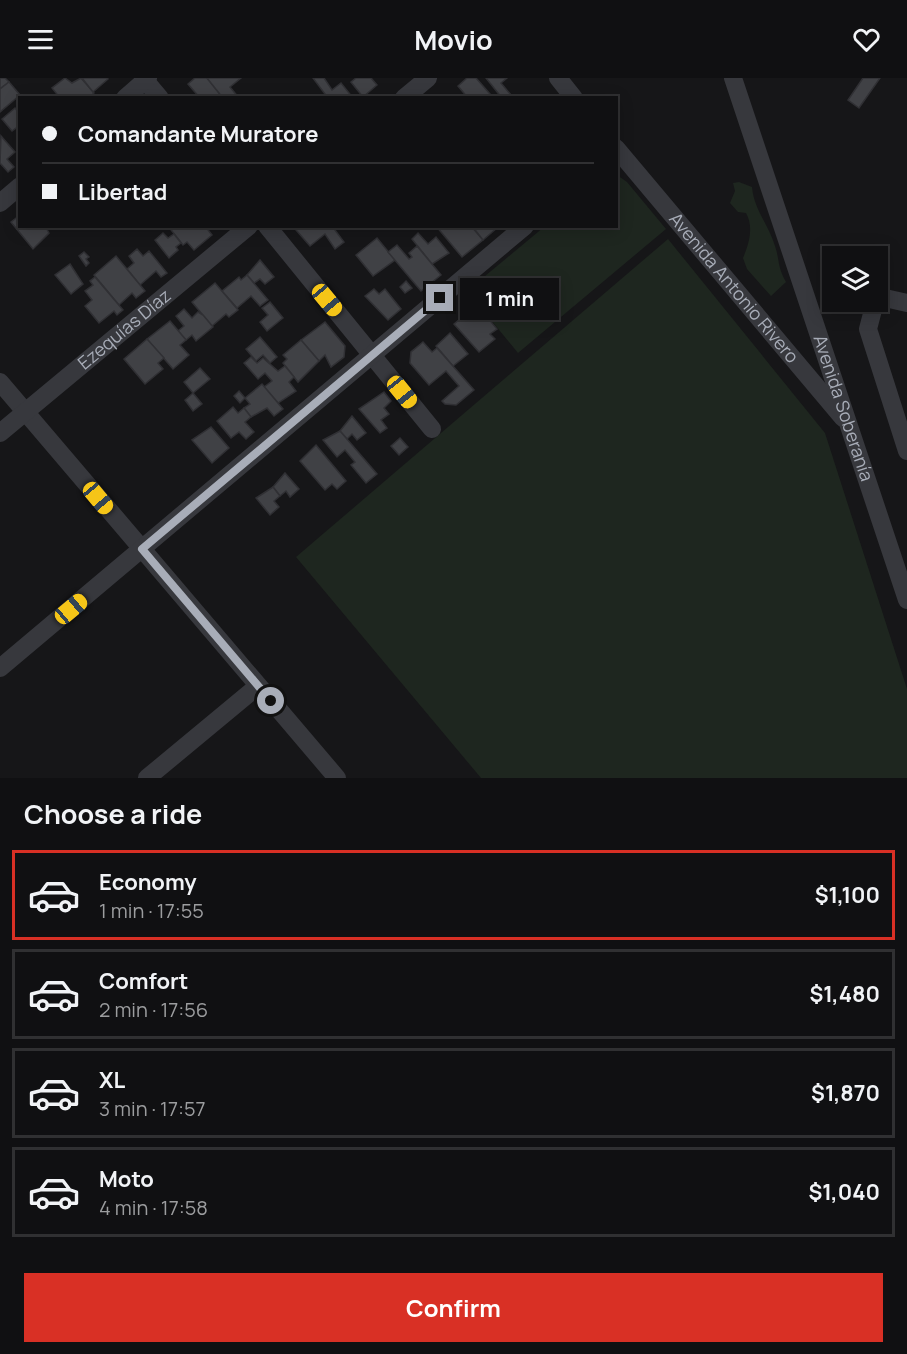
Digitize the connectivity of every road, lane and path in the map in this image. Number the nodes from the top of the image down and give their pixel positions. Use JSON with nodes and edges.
{"nodes":[{"id":1,"x":428,"y":78,"type":"edge"},
{"id":2,"x":558,"y":78,"type":"edge"},
{"id":3,"x":733,"y":78,"type":"edge"},
{"id":4,"x":146,"y":79,"type":"edge"},
{"id":5,"x":127,"y":96,"type":"edge"},
{"id":6,"x":159,"y":96,"type":"edge"},
{"id":7,"x":406,"y":96,"type":"edge"},
{"id":8,"x":572,"y":96,"type":"edge"},
{"id":9,"x":618,"y":150,"type":"edge"},
{"id":10,"x":18,"y":188,"type":"edge"},
{"id":11,"x":0,"y":203,"type":"edge"},
{"id":12,"x":247,"y":228,"type":"edge"},
{"id":13,"x":269,"y":228,"type":"edge"},
{"id":14,"x":523,"y":228,"type":"edge"},
{"id":15,"x":907,"y":303,"type":"edge"},
{"id":16,"x":372,"y":355,"type":"junction"},
{"id":17,"x":0,"y":382,"type":"edge"},
{"id":18,"x":25,"y":412,"type":"junction"},
{"id":19,"x":850,"y":427,"type":"junction"},
{"id":20,"x":432,"y":429,"type":"dead end"},
{"id":21,"x":0,"y":433,"type":"edge"},
{"id":22,"x":907,"y":451,"type":"edge"},
{"id":23,"x":142,"y":549,"type":"junction"},
{"id":24,"x":907,"y":600,"type":"edge"},
{"id":25,"x":0,"y":668,"type":"edge"},
{"id":26,"x":258,"y":686,"type":"junction"},
{"id":27,"x":147,"y":778,"type":"edge"},
{"id":28,"x":336,"y":778,"type":"edge"}],
"edges":[{"from":1,"to":7,"type":"street"},
{"from":2,"to":8,"type":"street"},
{"from":3,"to":19,"type":"street","name":"Avenida Soberanía"},
{"from":4,"to":5,"type":"street"},
{"from":4,"to":6,"type":"street"},
{"from":9,"to":19,"type":"street","name":"Avenida Antonio Rivero"},
{"from":10,"to":11,"type":"street"},
{"from":12,"to":18,"type":"street","name":"Ezequías Díaz"},
{"from":13,"to":16,"type":"street"},
{"from":14,"to":16,"type":"street"},
{"from":15,"to":22,"type":"street"},
{"from":16,"to":20,"type":"street"},
{"from":16,"to":23,"type":"street"},
{"from":17,"to":18,"type":"street"},
{"from":18,"to":21,"type":"street","name":"Ezequías Díaz"},
{"from":18,"to":23,"type":"street"},
{"from":19,"to":24,"type":"street","name":"Avenida Soberanía"},
{"from":23,"to":25,"type":"street"},
{"from":23,"to":26,"type":"street"},
{"from":26,"to":27,"type":"street"},
{"from":26,"to":28,"type":"street"}]}
